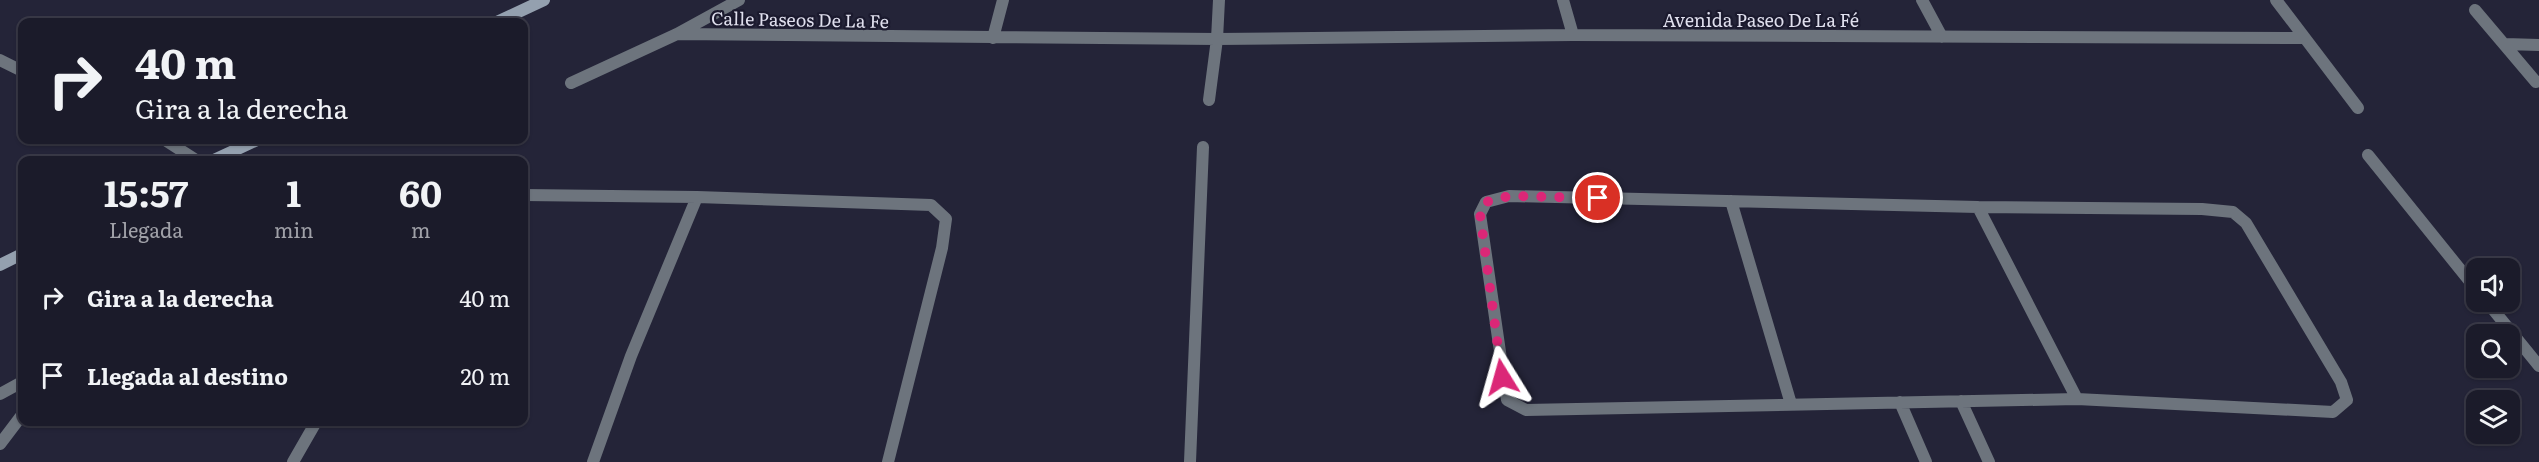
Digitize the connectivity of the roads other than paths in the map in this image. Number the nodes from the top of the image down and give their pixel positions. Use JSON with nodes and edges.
{"nodes":[{"id":1,"x":544,"y":0,"type":"edge"},
{"id":2,"x":739,"y":0,"type":"edge"},
{"id":3,"x":1002,"y":0,"type":"edge"},
{"id":4,"x":1219,"y":0,"type":"edge"},
{"id":5,"x":1563,"y":0,"type":"edge"},
{"id":6,"x":1922,"y":0,"type":"edge"},
{"id":7,"x":2276,"y":0,"type":"edge"},
{"id":8,"x":2475,"y":10,"type":"dead end"},
{"id":9,"x":506,"y":18,"type":"edge"},
{"id":10,"x":677,"y":34,"type":"junction"},
{"id":11,"x":1573,"y":35,"type":"junction"},
{"id":12,"x":1942,"y":37,"type":"junction"},
{"id":13,"x":993,"y":38,"type":"junction"},
{"id":14,"x":2305,"y":38,"type":"junction"},
{"id":15,"x":1217,"y":39,"type":"junction"},
{"id":16,"x":2505,"y":44,"type":"junction"},
{"id":17,"x":2539,"y":45,"type":"edge"},
{"id":18,"x":0,"y":60,"type":"edge"},
{"id":19,"x":18,"y":68,"type":"edge"},
{"id":20,"x":571,"y":82,"type":"dead end"},
{"id":21,"x":2536,"y":82,"type":"dead end"},
{"id":22,"x":1209,"y":100,"type":"dead end"},
{"id":23,"x":2358,"y":108,"type":"dead end"},
{"id":24,"x":171,"y":144,"type":"edge"},
{"id":25,"x":248,"y":144,"type":"edge"},
{"id":26,"x":1203,"y":147,"type":"dead end"},
{"id":27,"x":2368,"y":155,"type":"dead end"},
{"id":28,"x":190,"y":156,"type":"edge"},
{"id":29,"x":223,"y":156,"type":"edge"},
{"id":30,"x":528,"y":195,"type":"edge"},
{"id":31,"x":697,"y":197,"type":"junction"},
{"id":32,"x":1731,"y":201,"type":"junction"},
{"id":33,"x":1978,"y":207,"type":"junction"},
{"id":34,"x":18,"y":256,"type":"edge"},
{"id":35,"x":0,"y":265,"type":"edge"},
{"id":36,"x":2466,"y":277,"type":"edge"},
{"id":37,"x":2495,"y":312,"type":"edge"},
{"id":38,"x":2539,"y":366,"type":"edge"},
{"id":39,"x":18,"y":384,"type":"edge"},
{"id":40,"x":0,"y":394,"type":"edge"},
{"id":41,"x":2077,"y":399,"type":"junction"},
{"id":42,"x":1961,"y":400,"type":"junction"},
{"id":43,"x":1900,"y":402,"type":"junction"},
{"id":44,"x":1791,"y":404,"type":"junction"},
{"id":45,"x":18,"y":420,"type":"edge"},
{"id":46,"x":314,"y":426,"type":"edge"},
{"id":47,"x":0,"y":444,"type":"edge"},
{"id":48,"x":293,"y":462,"type":"edge"},
{"id":49,"x":593,"y":462,"type":"edge"},
{"id":50,"x":888,"y":462,"type":"edge"},
{"id":51,"x":1190,"y":462,"type":"edge"},
{"id":52,"x":1926,"y":462,"type":"edge"},
{"id":53,"x":1989,"y":462,"type":"edge"}],
"edges":[{"from":1,"to":9,"type":"main road"},
{"from":2,"to":10,"type":"street","name":"Calle Paseos De La Fe"},
{"from":3,"to":13,"type":"street"},
{"from":4,"to":15,"type":"street"},
{"from":5,"to":11,"type":"street"},
{"from":6,"to":12,"type":"street"},
{"from":7,"to":14,"type":"street"},
{"from":8,"to":16,"type":"street"},
{"from":10,"to":13,"type":"street","name":"Calle Paseos De La Fe"},
{"from":10,"to":20,"type":"street"},
{"from":11,"to":12,"type":"street","name":"Avenida Paseo De La Fé"},
{"from":11,"to":15,"type":"street","name":"Avenida Paseo De La Fé"},
{"from":12,"to":14,"type":"street","name":"Avenida Paseo De La Fé"},
{"from":13,"to":15,"type":"street","name":"Calle Paseos De La Fe"},
{"from":14,"to":23,"type":"street"},
{"from":15,"to":22,"type":"street"},
{"from":16,"to":17,"type":"street"},
{"from":16,"to":21,"type":"street"},
{"from":18,"to":19,"type":"street"},
{"from":24,"to":28,"type":"street"},
{"from":25,"to":29,"type":"main road"},
{"from":26,"to":51,"type":"street"},
{"from":27,"to":36,"type":"street"},
{"from":30,"to":31,"type":"street"},
{"from":31,"to":49,"type":"street"},
{"from":31,"to":50,"type":"street"},
{"from":32,"to":33,"type":"street"},
{"from":32,"to":44,"type":"street"},
{"from":32,"to":44,"type":"street"},
{"from":33,"to":41,"type":"street"},
{"from":33,"to":41,"type":"street"},
{"from":34,"to":35,"type":"main road"},
{"from":37,"to":38,"type":"street"},
{"from":39,"to":40,"type":"street"},
{"from":41,"to":42,"type":"street"},
{"from":42,"to":43,"type":"street"},
{"from":42,"to":53,"type":"street"},
{"from":43,"to":44,"type":"street"},
{"from":43,"to":52,"type":"street"},
{"from":45,"to":47,"type":"street"},
{"from":46,"to":48,"type":"street"}]}
